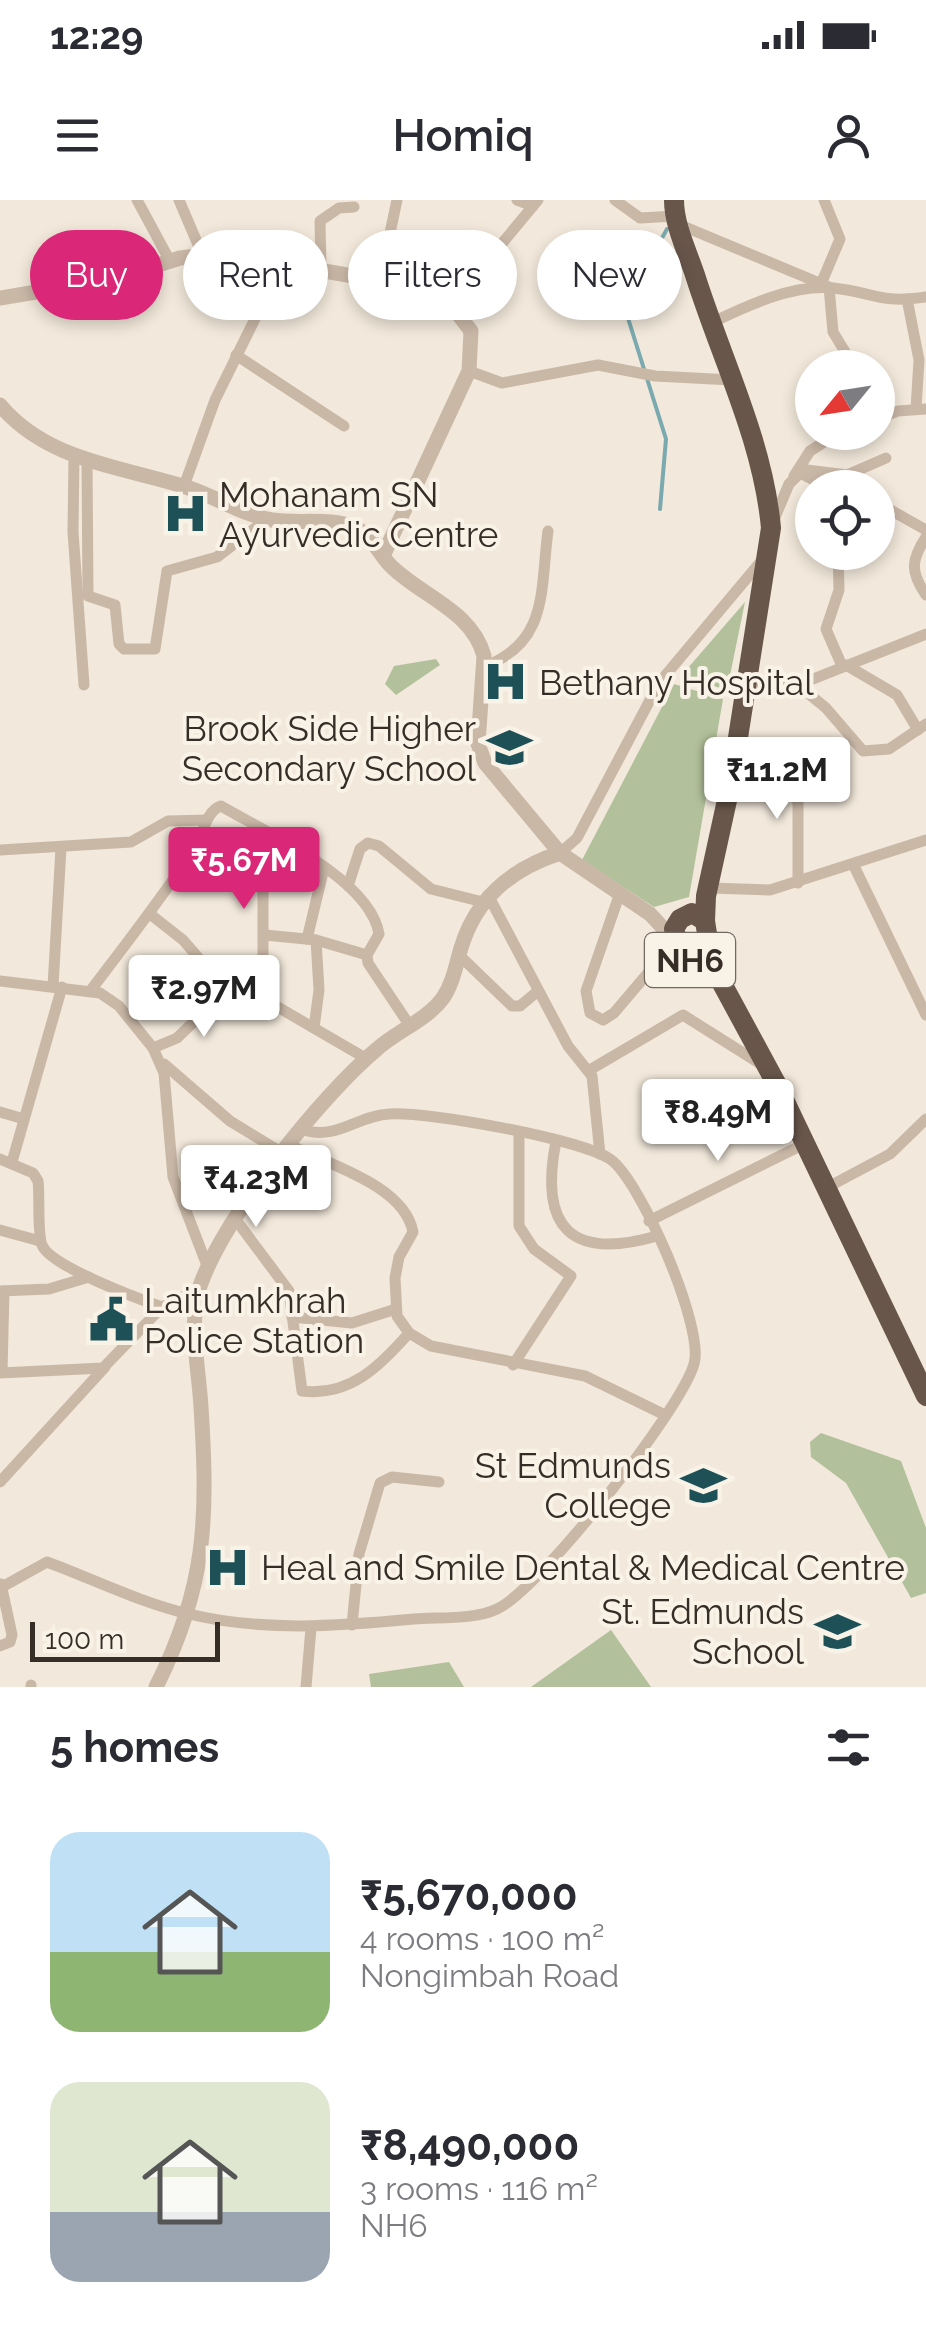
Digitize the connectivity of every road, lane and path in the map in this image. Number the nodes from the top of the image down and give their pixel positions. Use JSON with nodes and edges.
{"nodes":[{"id":1,"x":137,"y":200,"type":"edge"},
{"id":2,"x":179,"y":200,"type":"edge"},
{"id":3,"x":397,"y":200,"type":"edge"},
{"id":4,"x":517,"y":200,"type":"edge"},
{"id":5,"x":615,"y":200,"type":"edge"},
{"id":6,"x":824,"y":200,"type":"edge"},
{"id":7,"x":536,"y":203,"type":"edge"},
{"id":8,"x":354,"y":207,"type":"dead end"},
{"id":9,"x":678,"y":210,"type":"edge"},
{"id":10,"x":192,"y":230,"type":"edge"},
{"id":11,"x":320,"y":230,"type":"edge"},
{"id":12,"x":394,"y":230,"type":"edge"},
{"id":13,"x":514,"y":230,"type":"edge"},
{"id":14,"x":183,"y":258,"type":"edge"},
{"id":15,"x":170,"y":260,"type":"junction"},
{"id":16,"x":825,"y":286,"type":"junction"},
{"id":17,"x":926,"y":296,"type":"edge"},
{"id":18,"x":0,"y":298,"type":"edge"},
{"id":19,"x":907,"y":300,"type":"junction"},
{"id":20,"x":254,"y":320,"type":"edge"},
{"id":21,"x":462,"y":320,"type":"edge"},
{"id":22,"x":711,"y":322,"type":"junction"},
{"id":23,"x":844,"y":350,"type":"edge"},
{"id":24,"x":236,"y":355,"type":"junction"},
{"id":25,"x":469,"y":371,"type":"junction"},
{"id":26,"x":732,"y":380,"type":"junction"},
{"id":27,"x":0,"y":405,"type":"edge"},
{"id":28,"x":921,"y":409,"type":"edge"},
{"id":29,"x":895,"y":414,"type":"edge"},
{"id":30,"x":344,"y":426,"type":"dead end"},
{"id":31,"x":81,"y":457,"type":"junction"},
{"id":32,"x":886,"y":458,"type":"dead end"},
{"id":33,"x":858,"y":470,"type":"edge"},
{"id":34,"x":795,"y":473,"type":"edge"},
{"id":35,"x":184,"y":486,"type":"junction"},
{"id":36,"x":895,"y":509,"type":"edge"},
{"id":37,"x":267,"y":520,"type":"junction"},
{"id":38,"x":770,"y":528,"type":"junction"},
{"id":39,"x":926,"y":530,"type":"edge"},
{"id":40,"x":548,"y":531,"type":"dead end"},
{"id":41,"x":926,"y":537,"type":"edge"},
{"id":42,"x":770,"y":550,"type":"junction"},
{"id":43,"x":383,"y":556,"type":"junction"},
{"id":44,"x":838,"y":570,"type":"edge"},
{"id":45,"x":926,"y":595,"type":"edge"},
{"id":46,"x":926,"y":634,"type":"edge"},
{"id":47,"x":844,"y":666,"type":"junction"},
{"id":48,"x":483,"y":667,"type":"junction"},
{"id":49,"x":84,"y":685,"type":"dead end"},
{"id":50,"x":798,"y":686,"type":"junction"},
{"id":51,"x":746,"y":687,"type":"junction"},
{"id":52,"x":922,"y":727,"type":"edge"},
{"id":53,"x":731,"y":782,"type":"junction"},
{"id":54,"x":207,"y":820,"type":"junction"},
{"id":55,"x":263,"y":831,"type":"junction"},
{"id":56,"x":926,"y":840,"type":"edge"},
{"id":57,"x":61,"y":848,"type":"junction"},
{"id":58,"x":0,"y":850,"type":"edge"},
{"id":59,"x":560,"y":853,"type":"junction"},
{"id":60,"x":854,"y":866,"type":"junction"},
{"id":61,"x":324,"y":868,"type":"junction"},
{"id":62,"x":798,"y":883,"type":"junction"},
{"id":63,"x":348,"y":886,"type":"junction"},
{"id":64,"x":708,"y":892,"type":"junction"},
{"id":65,"x":620,"y":894,"type":"junction"},
{"id":66,"x":485,"y":898,"type":"junction"},
{"id":67,"x":150,"y":914,"type":"junction"},
{"id":68,"x":650,"y":914,"type":"junction"},
{"id":69,"x":692,"y":917,"type":"junction"},
{"id":70,"x":265,"y":935,"type":"junction"},
{"id":71,"x":311,"y":940,"type":"junction"},
{"id":72,"x":677,"y":944,"type":"junction"},
{"id":73,"x":367,"y":955,"type":"junction"},
{"id":74,"x":459,"y":955,"type":"junction"},
{"id":75,"x":706,"y":968,"type":"junction"},
{"id":76,"x":0,"y":980,"type":"edge"},
{"id":77,"x":58,"y":986,"type":"junction"},
{"id":78,"x":230,"y":988,"type":"junction"},
{"id":79,"x":90,"y":990,"type":"junction"},
{"id":80,"x":538,"y":991,"type":"junction"},
{"id":81,"x":263,"y":993,"type":"junction"},
{"id":82,"x":926,"y":1014,"type":"edge"},
{"id":83,"x":410,"y":1026,"type":"junction"},
{"id":84,"x":314,"y":1028,"type":"junction"},
{"id":85,"x":153,"y":1048,"type":"junction"},
{"id":86,"x":367,"y":1059,"type":"junction"},
{"id":87,"x":160,"y":1060,"type":"junction"},
{"id":88,"x":768,"y":1067,"type":"junction"},
{"id":89,"x":588,"y":1070,"type":"junction"},
{"id":90,"x":0,"y":1112,"type":"edge"},
{"id":91,"x":926,"y":1119,"type":"edge"},
{"id":92,"x":24,"y":1120,"type":"junction"},
{"id":93,"x":303,"y":1130,"type":"junction"},
{"id":94,"x":518,"y":1134,"type":"junction"},
{"id":95,"x":556,"y":1141,"type":"junction"},
{"id":96,"x":806,"y":1143,"type":"junction"},
{"id":97,"x":287,"y":1149,"type":"junction"},
{"id":98,"x":600,"y":1154,"type":"junction"},
{"id":99,"x":6,"y":1161,"type":"edge"},
{"id":100,"x":828,"y":1188,"type":"junction"},
{"id":101,"x":236,"y":1220,"type":"junction"},
{"id":102,"x":649,"y":1221,"type":"junction"},
{"id":103,"x":0,"y":1230,"type":"edge"},
{"id":104,"x":657,"y":1236,"type":"junction"},
{"id":105,"x":40,"y":1240,"type":"junction"},
{"id":106,"x":208,"y":1268,"type":"junction"},
{"id":107,"x":89,"y":1276,"type":"junction"},
{"id":108,"x":199,"y":1290,"type":"junction"},
{"id":109,"x":2,"y":1291,"type":"edge"},
{"id":110,"x":162,"y":1306,"type":"junction"},
{"id":111,"x":396,"y":1308,"type":"junction"},
{"id":112,"x":292,"y":1317,"type":"junction"},
{"id":113,"x":410,"y":1332,"type":"junction"},
{"id":114,"x":109,"y":1363,"type":"junction"},
{"id":115,"x":513,"y":1365,"type":"junction"},
{"id":116,"x":1,"y":1372,"type":"edge"},
{"id":117,"x":926,"y":1396,"type":"edge"},
{"id":118,"x":665,"y":1416,"type":"junction"},
{"id":119,"x":0,"y":1482,"type":"edge"},
{"id":120,"x":439,"y":1482,"type":"dead end"},
{"id":121,"x":1,"y":1583,"type":"edge"},
{"id":122,"x":188,"y":1614,"type":"junction"},
{"id":123,"x":352,"y":1625,"type":"junction"},
{"id":124,"x":312,"y":1628,"type":"junction"},
{"id":125,"x":0,"y":1646,"type":"edge"},
{"id":126,"x":156,"y":1687,"type":"edge"},
{"id":127,"x":306,"y":1687,"type":"edge"}],
"edges":[{"from":1,"to":15,"type":"street"},
{"from":2,"to":10,"type":"street"},
{"from":3,"to":12,"type":"street"},
{"from":4,"to":7,"type":"street"},
{"from":5,"to":9,"type":"street"},
{"from":6,"to":16,"type":"street"},
{"from":7,"to":13,"type":"street"},
{"from":8,"to":11,"type":"street"},
{"from":9,"to":16,"type":"street"},
{"from":9,"to":22,"type":"highway","name":"NH6","number":"NH6"},
{"from":14,"to":15,"type":"street"},
{"from":15,"to":18,"type":"street"},
{"from":16,"to":19,"type":"street"},
{"from":16,"to":22,"type":"street"},
{"from":16,"to":23,"type":"street"},
{"from":17,"to":19,"type":"street"},
{"from":19,"to":28,"type":"street"},
{"from":20,"to":24,"type":"street"},
{"from":21,"to":25,"type":"street"},
{"from":22,"to":26,"type":"highway","name":"NH6","number":"NH6"},
{"from":24,"to":30,"type":"street"},
{"from":24,"to":35,"type":"street"},
{"from":25,"to":26,"type":"street"},
{"from":25,"to":43,"type":"street"},
{"from":26,"to":38,"type":"highway","name":"NH6","number":"NH6"},
{"from":27,"to":31,"type":"street"},
{"from":28,"to":29,"type":"street"},
{"from":31,"to":35,"type":"street"},
{"from":31,"to":37,"type":"street"},
{"from":31,"to":49,"type":"street"},
{"from":32,"to":33,"type":"street"},
{"from":34,"to":38,"type":"street"},
{"from":35,"to":37,"type":"street"},
{"from":36,"to":39,"type":"street"},
{"from":37,"to":43,"type":"street"},
{"from":38,"to":42,"type":"highway","name":"NH6","number":"NH6"},
{"from":40,"to":48,"type":"street"},
{"from":41,"to":45,"type":"street"},
{"from":42,"to":51,"type":"highway","name":"NH6","number":"NH6"},
{"from":42,"to":59,"type":"street"},
{"from":43,"to":48,"type":"street"},
{"from":44,"to":47,"type":"street"},
{"from":46,"to":47,"type":"street"},
{"from":47,"to":50,"type":"street"},
{"from":47,"to":52,"type":"street"},
{"from":48,"to":59,"type":"street"},
{"from":50,"to":51,"type":"street"},
{"from":50,"to":52,"type":"street"},
{"from":51,"to":53,"type":"highway","name":"NH6","number":"NH6"},
{"from":53,"to":62,"type":"street"},
{"from":53,"to":64,"type":"highway","name":"NH6","number":"NH6"},
{"from":54,"to":55,"type":"street"},
{"from":54,"to":57,"type":"street"},
{"from":54,"to":67,"type":"street"},
{"from":55,"to":61,"type":"street"},
{"from":55,"to":70,"type":"street"},
{"from":56,"to":60,"type":"street"},
{"from":57,"to":58,"type":"street"},
{"from":57,"to":77,"type":"street"},
{"from":59,"to":65,"type":"street"},
{"from":59,"to":66,"type":"street"},
{"from":60,"to":62,"type":"street"},
{"from":60,"to":82,"type":"street"},
{"from":61,"to":63,"type":"street"},
{"from":61,"to":71,"type":"street"},
{"from":62,"to":64,"type":"street"},
{"from":63,"to":66,"type":"street"},
{"from":63,"to":73,"type":"street"},
{"from":64,"to":69,"type":"highway","name":"NH6","number":"NH6"},
{"from":65,"to":68,"type":"street"},
{"from":65,"to":72,"type":"street"},
{"from":66,"to":74,"type":"street"},
{"from":66,"to":80,"type":"street"},
{"from":67,"to":78,"type":"street"},
{"from":67,"to":79,"type":"street"},
{"from":68,"to":69,"type":"street"},
{"from":68,"to":72,"type":"street"},
{"from":69,"to":72,"type":"highway","number":"NH6"},
{"from":69,"to":75,"type":"highway","number":"NH6"},
{"from":70,"to":71,"type":"street"},
{"from":70,"to":81,"type":"street"},
{"from":71,"to":73,"type":"street"},
{"from":71,"to":84,"type":"street"},
{"from":72,"to":75,"type":"highway","number":"NH6"},
{"from":73,"to":83,"type":"street"},
{"from":74,"to":80,"type":"street"},
{"from":74,"to":83,"type":"street"},
{"from":75,"to":88,"type":"highway","name":"NH6","number":"NH6"},
{"from":76,"to":77,"type":"street"},
{"from":77,"to":79,"type":"street"},
{"from":77,"to":92,"type":"street"},
{"from":78,"to":81,"type":"street"},
{"from":78,"to":85,"type":"street"},
{"from":79,"to":85,"type":"street"},
{"from":80,"to":89,"type":"street"},
{"from":81,"to":84,"type":"street"},
{"from":83,"to":86,"type":"street"},
{"from":84,"to":86,"type":"street"},
{"from":85,"to":87,"type":"street"},
{"from":86,"to":93,"type":"street"},
{"from":87,"to":97,"type":"street"},
{"from":87,"to":106,"type":"street"},
{"from":88,"to":89,"type":"street"},
{"from":88,"to":96,"type":"highway","name":"NH6","number":"NH6"},
{"from":89,"to":98,"type":"street"},
{"from":90,"to":92,"type":"street"},
{"from":91,"to":100,"type":"street"},
{"from":92,"to":99,"type":"street"},
{"from":93,"to":94,"type":"street"},
{"from":93,"to":97,"type":"street"},
{"from":94,"to":95,"type":"street"},
{"from":94,"to":115,"type":"street"},
{"from":95,"to":98,"type":"street"},
{"from":95,"to":104,"type":"street"},
{"from":96,"to":100,"type":"highway","name":"NH6","number":"NH6"},
{"from":96,"to":102,"type":"street"},
{"from":97,"to":101,"type":"street"},
{"from":97,"to":111,"type":"street"},
{"from":98,"to":102,"type":"street"},
{"from":99,"to":105,"type":"street"},
{"from":100,"to":117,"type":"highway","name":"NH6","number":"NH6"},
{"from":101,"to":106,"type":"street"},
{"from":101,"to":112,"type":"street"},
{"from":102,"to":104,"type":"street"},
{"from":103,"to":105,"type":"street"},
{"from":104,"to":118,"type":"street"},
{"from":105,"to":107,"type":"street"},
{"from":106,"to":108,"type":"street"},
{"from":107,"to":109,"type":"street"},
{"from":107,"to":110,"type":"street"},
{"from":108,"to":110,"type":"street"},
{"from":108,"to":122,"type":"street"},
{"from":109,"to":116,"type":"street"},
{"from":110,"to":114,"type":"street"},
{"from":111,"to":112,"type":"street"},
{"from":111,"to":113,"type":"street"},
{"from":112,"to":113,"type":"street"},
{"from":113,"to":115,"type":"street"},
{"from":114,"to":116,"type":"street"},
{"from":114,"to":119,"type":"street"},
{"from":115,"to":118,"type":"street"},
{"from":118,"to":123,"type":"street"},
{"from":120,"to":123,"type":"street"},
{"from":121,"to":122,"type":"street"},
{"from":121,"to":125,"type":"street"},
{"from":122,"to":124,"type":"street"},
{"from":122,"to":126,"type":"street"},
{"from":123,"to":124,"type":"street"},
{"from":124,"to":127,"type":"street"}]}
